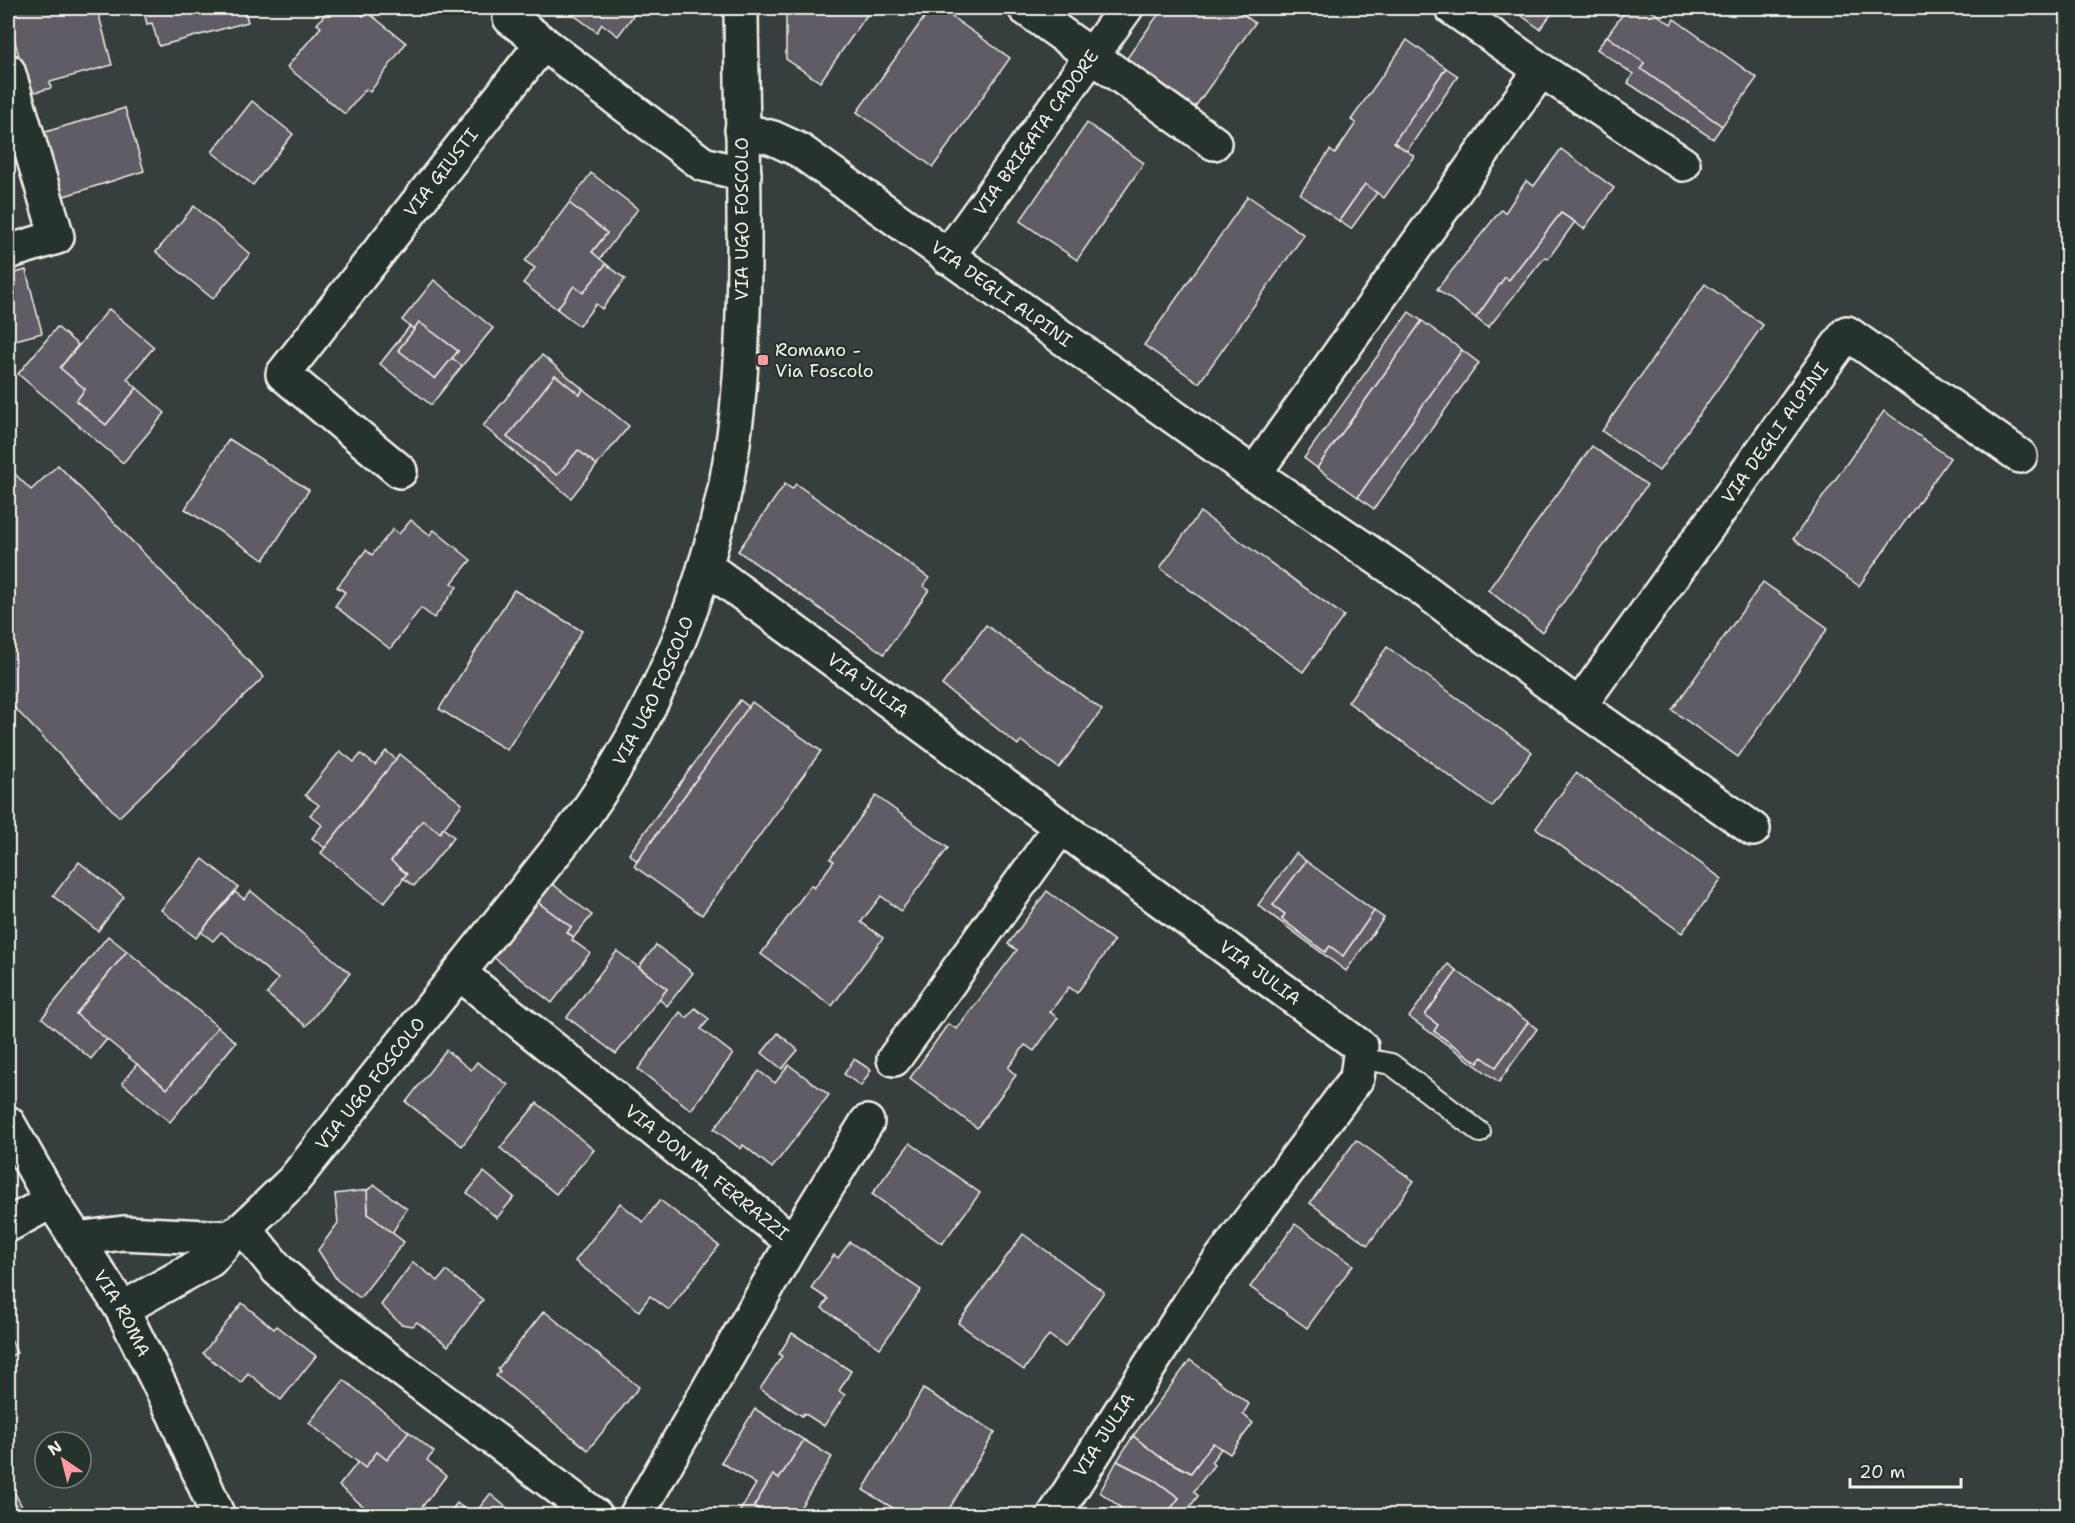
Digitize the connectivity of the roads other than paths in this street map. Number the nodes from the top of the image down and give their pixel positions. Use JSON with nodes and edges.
{"nodes":[{"id":1,"x":741,"y":8,"type":"edge"},
{"id":2,"x":1025,"y":8,"type":"edge"},
{"id":3,"x":1126,"y":8,"type":"edge"},
{"id":4,"x":1452,"y":8,"type":"edge"},
{"id":5,"x":510,"y":18,"type":"dead end"},
{"id":6,"x":543,"y":43,"type":"junction"},
{"id":7,"x":1093,"y":56,"type":"junction"},
{"id":8,"x":1541,"y":70,"type":"junction"},
{"id":9,"x":8,"y":71,"type":"edge"},
{"id":10,"x":742,"y":130,"type":"junction"},
{"id":11,"x":1214,"y":143,"type":"dead end"},
{"id":12,"x":1683,"y":164,"type":"dead end"},
{"id":13,"x":744,"y":174,"type":"junction"},
{"id":14,"x":8,"y":252,"type":"edge"},
{"id":15,"x":947,"y":257,"type":"junction"},
{"id":16,"x":2020,"y":456,"type":"dead end"},
{"id":17,"x":400,"y":471,"type":"dead end"},
{"id":18,"x":1254,"y":474,"type":"junction"},
{"id":19,"x":705,"y":566,"type":"junction"},
{"id":20,"x":1579,"y":706,"type":"junction"},
{"id":21,"x":1060,"y":828,"type":"junction"},
{"id":22,"x":1753,"y":829,"type":"dead end"},
{"id":23,"x":459,"y":973,"type":"junction"},
{"id":24,"x":1360,"y":1058,"type":"junction"},
{"id":25,"x":894,"y":1059,"type":"dead end"},
{"id":26,"x":867,"y":1122,"type":"dead end"},
{"id":27,"x":8,"y":1123,"type":"edge"},
{"id":28,"x":1480,"y":1132,"type":"dead end"},
{"id":29,"x":52,"y":1201,"type":"junction"},
{"id":30,"x":8,"y":1225,"type":"edge"},
{"id":31,"x":237,"y":1233,"type":"junction"},
{"id":32,"x":76,"y":1239,"type":"junction"},
{"id":33,"x":793,"y":1242,"type":"junction"},
{"id":34,"x":122,"y":1309,"type":"junction"},
{"id":35,"x":218,"y":1515,"type":"edge"},
{"id":36,"x":596,"y":1515,"type":"edge"},
{"id":37,"x":636,"y":1515,"type":"edge"},
{"id":38,"x":1054,"y":1515,"type":"edge"}],
"edges":[{"from":1,"to":10,"type":"street","name":"VIA UGO FOSCOLO"},
{"from":2,"to":7,"type":"street"},
{"from":3,"to":7,"type":"street","name":"VIA BRIGATA CADORE"},
{"from":4,"to":8,"type":"street"},
{"from":5,"to":6,"type":"street"},
{"from":6,"to":13,"type":"street"},
{"from":6,"to":17,"type":"street","name":"VIA GIUSTI"},
{"from":7,"to":11,"type":"street"},
{"from":7,"to":15,"type":"street","name":"VIA BRIGATA CADORE"},
{"from":8,"to":12,"type":"street"},
{"from":8,"to":18,"type":"street"},
{"from":9,"to":14,"type":"street"},
{"from":10,"to":13,"type":"street","name":"VIA UGO FOSCOLO"},
{"from":10,"to":15,"type":"street","name":"VIA DEGLI ALPINI"},
{"from":13,"to":19,"type":"street","name":"VIA UGO FOSCOLO"},
{"from":15,"to":18,"type":"street","name":"VIA DEGLI ALPINI"},
{"from":16,"to":20,"type":"street","name":"VIA DEGLI ALPINI"},
{"from":18,"to":20,"type":"street","name":"VIA DEGLI ALPINI"},
{"from":19,"to":21,"type":"street","name":"VIA JULIA"},
{"from":19,"to":23,"type":"street","name":"VIA UGO FOSCOLO"},
{"from":20,"to":22,"type":"street","name":"VIA DEGLI ALPINI"},
{"from":21,"to":24,"type":"street","name":"VIA JULIA"},
{"from":21,"to":25,"type":"street"},
{"from":23,"to":31,"type":"street","name":"VIA UGO FOSCOLO"},
{"from":23,"to":33,"type":"street","name":"VIA DON M. FERRAZZI"},
{"from":24,"to":28,"type":"lane"},
{"from":24,"to":38,"type":"street","name":"VIA JULIA"},
{"from":26,"to":33,"type":"street"},
{"from":27,"to":29,"type":"street","name":"VIA ROMA"},
{"from":29,"to":30,"type":"street"},
{"from":29,"to":32,"type":"street","name":"VIA ROMA"},
{"from":31,"to":32,"type":"street"},
{"from":31,"to":34,"type":"street","name":"VIA UGO FOSCOLO"},
{"from":31,"to":36,"type":"street"},
{"from":32,"to":34,"type":"street","name":"VIA ROMA"},
{"from":33,"to":37,"type":"street","name":"VIA DON M. FERRAZZI"},
{"from":34,"to":35,"type":"street","name":"VIA ROMA"}]}
